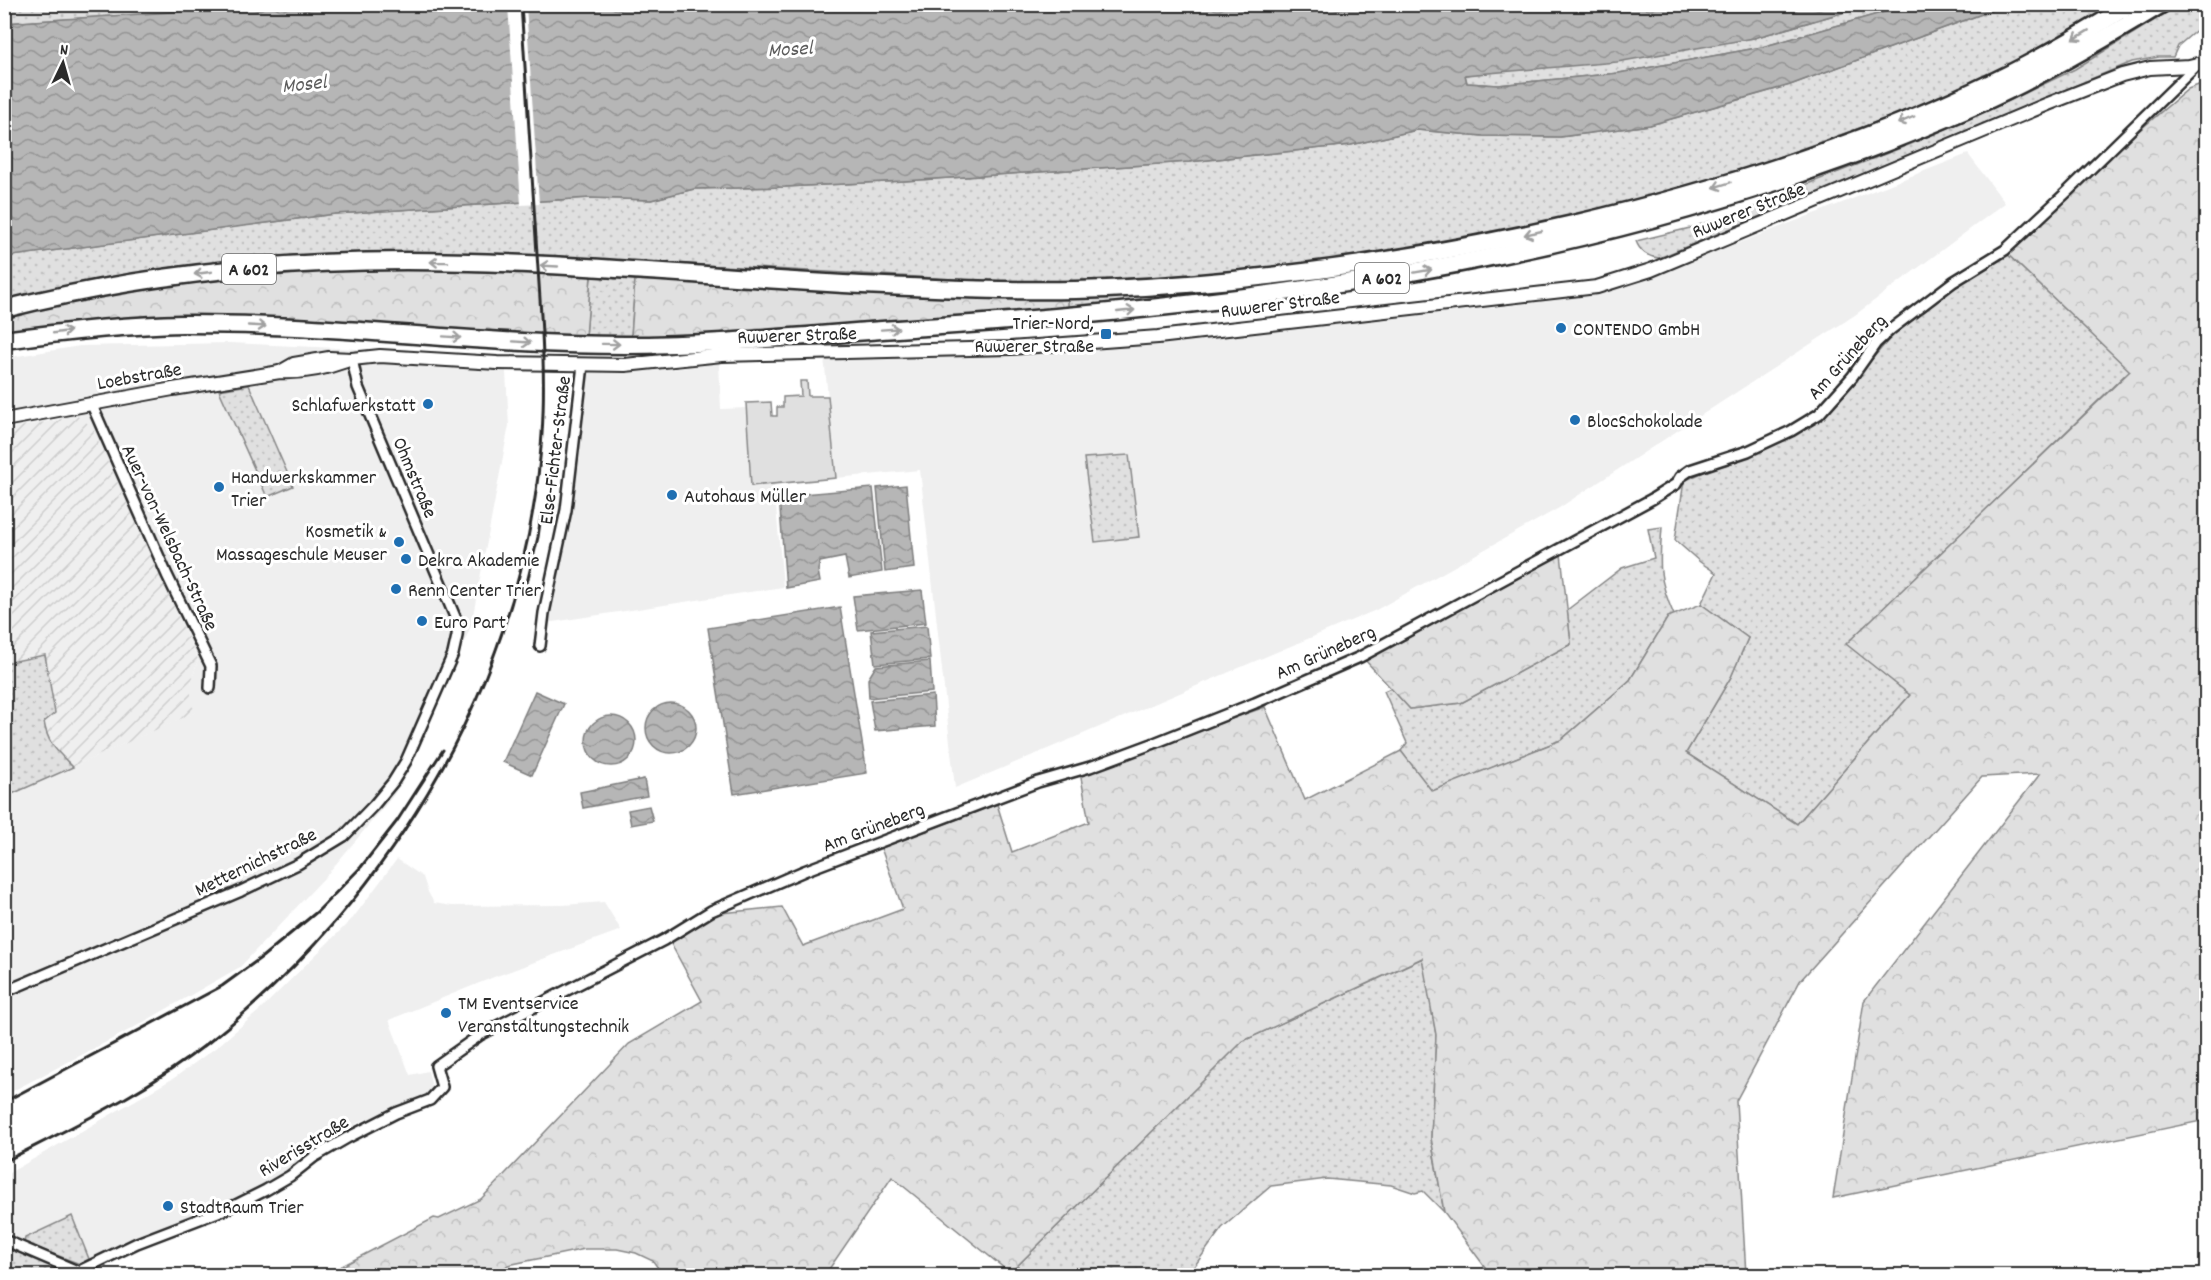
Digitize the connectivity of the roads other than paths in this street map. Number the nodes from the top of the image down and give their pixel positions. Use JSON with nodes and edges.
{"nodes":[{"id":1,"x":2131,"y":4,"type":"edge"},
{"id":2,"x":2162,"y":4,"type":"edge"},
{"id":3,"x":2202,"y":63,"type":"edge"},
{"id":4,"x":4,"y":309,"type":"edge"},
{"id":5,"x":4,"y":340,"type":"edge"},
{"id":6,"x":352,"y":359,"type":"junction"},
{"id":7,"x":583,"y":365,"type":"junction"},
{"id":8,"x":91,"y":404,"type":"junction"},
{"id":9,"x":4,"y":420,"type":"edge"},
{"id":10,"x":457,"y":642,"type":"joint"},
{"id":11,"x":540,"y":646,"type":"dead end"},
{"id":12,"x":210,"y":688,"type":"dead end"},
{"id":13,"x":4,"y":992,"type":"edge"},
{"id":14,"x":389,"y":1116,"type":"joint"},
{"id":15,"x":4,"y":1245,"type":"edge"},
{"id":16,"x":73,"y":1273,"type":"edge"}],
"edges":[{"from":1,"to":4,"type":"highway","number":"A 602","one_way":true},
{"from":5,"to":2,"type":"highway","number":"A 602","one_way":true},
{"from":3,"to":7,"type":"main road","name":"Ruwerer Straße"},
{"from":3,"to":14,"type":"street","name":"Am Grüneberg"},
{"from":6,"to":7,"type":"main road","name":"Ruwerer Straße"},
{"from":6,"to":8,"type":"main road","name":"Loebstraße"},
{"from":6,"to":10,"type":"street","name":"Ohmstraße"},
{"from":7,"to":11,"type":"street","name":"Else-Fichter-Straße"},
{"from":8,"to":9,"type":"main road","name":"Loebstraße"},
{"from":8,"to":12,"type":"street","name":"Auer-von-Welsbach-Straße"},
{"from":10,"to":13,"type":"street","name":"Metternichstraße"},
{"from":14,"to":16,"type":"street","name":"Riverisstraße"},
{"from":15,"to":16,"type":"street"}]}
